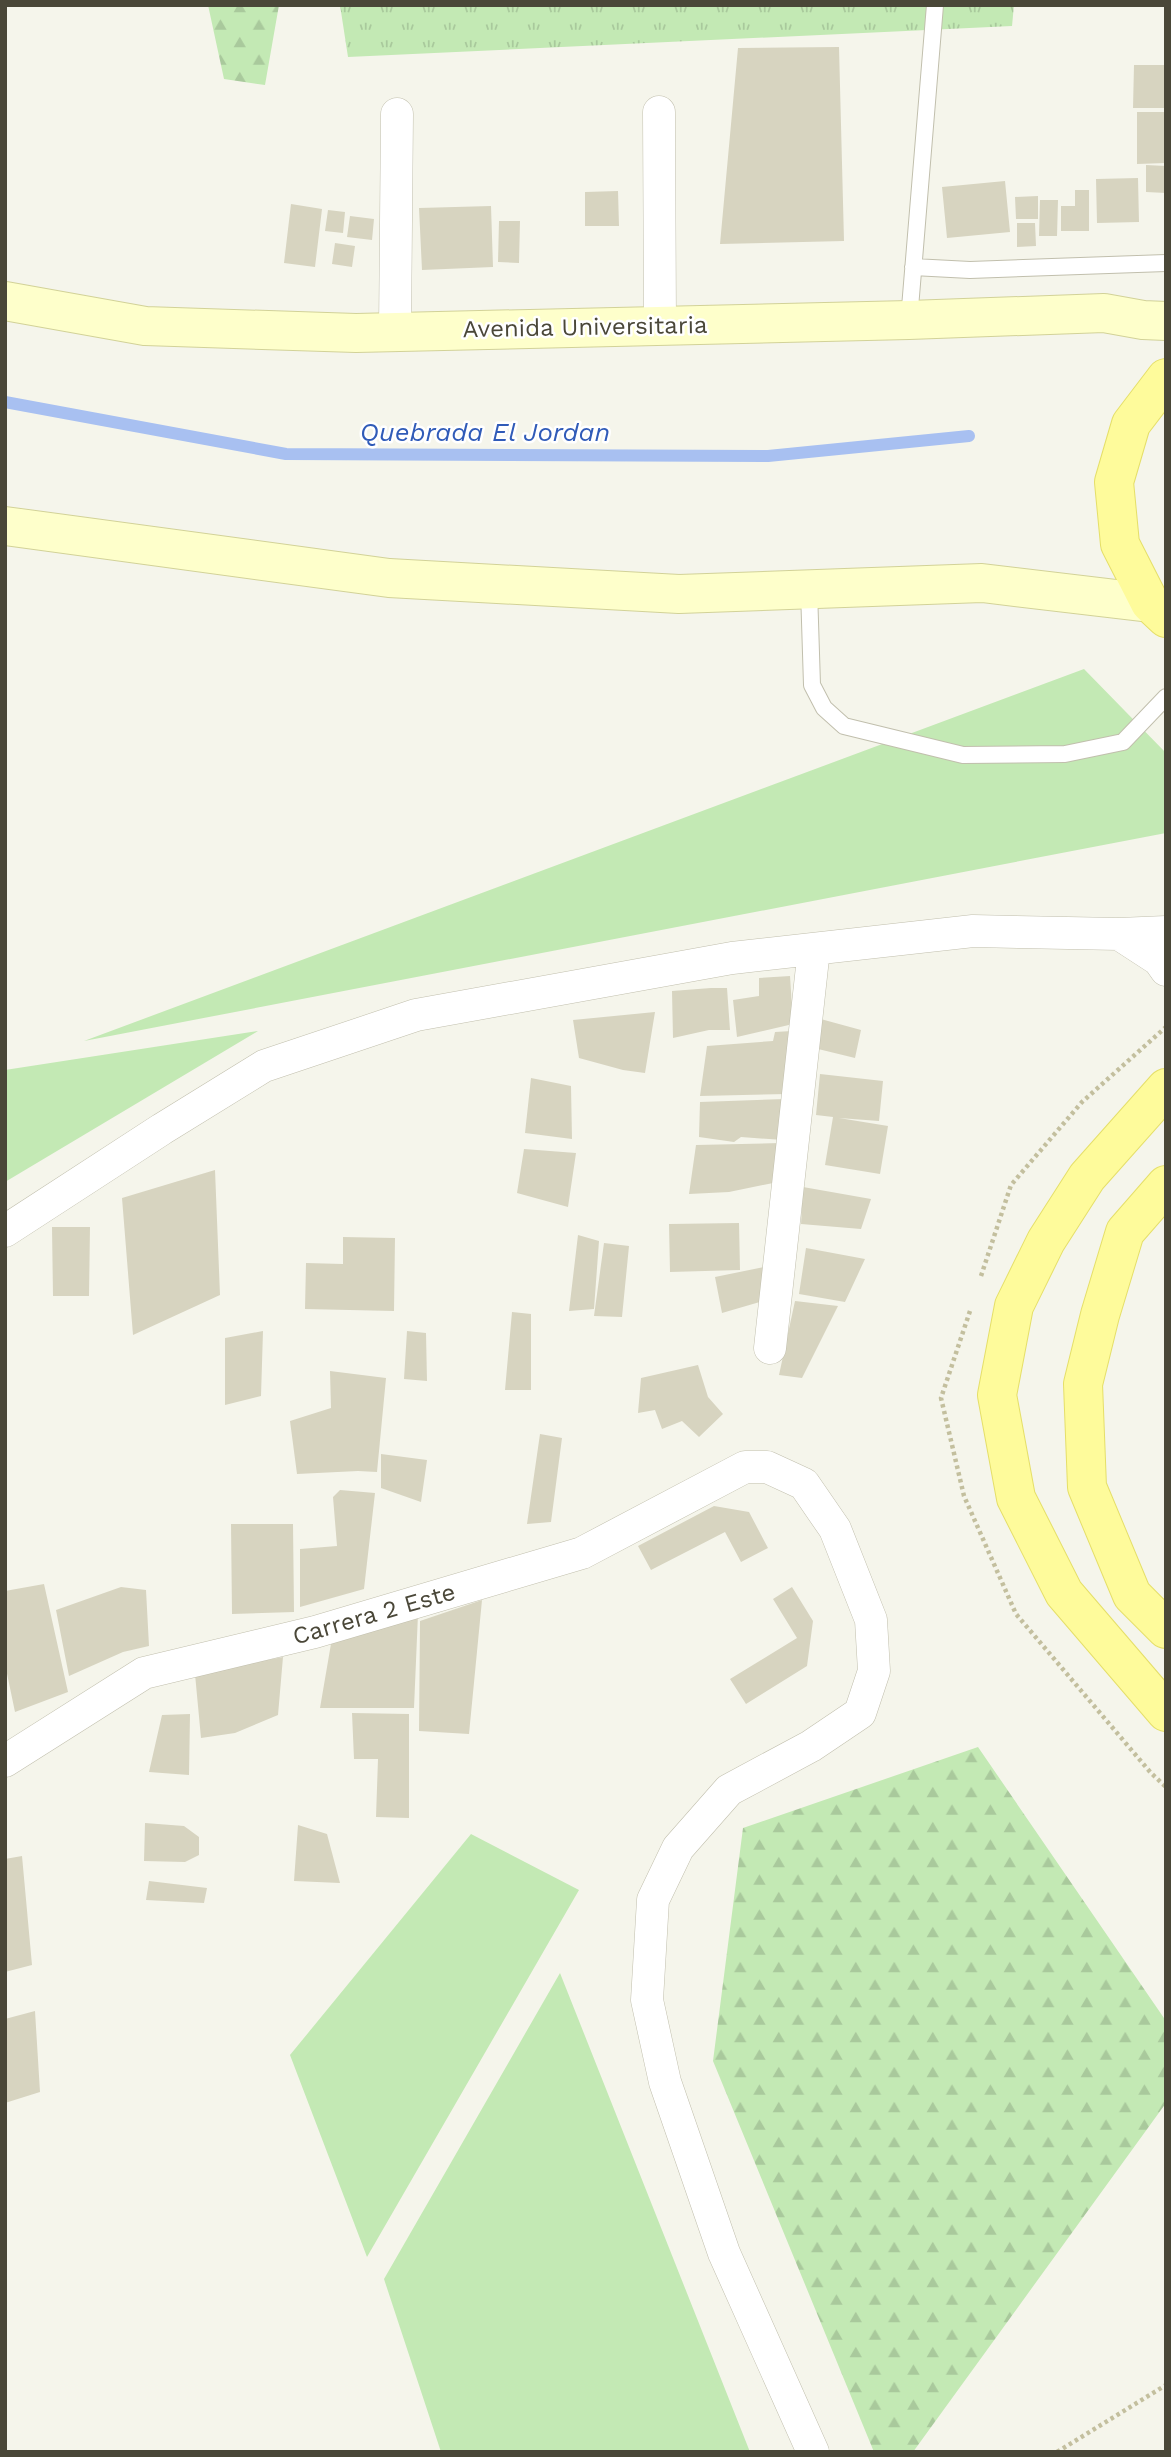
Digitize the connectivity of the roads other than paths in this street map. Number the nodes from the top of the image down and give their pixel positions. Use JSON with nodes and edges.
{"nodes":[{"id":1,"x":934,"y":5,"type":"edge"},
{"id":2,"x":659,"y":112,"type":"dead end"},
{"id":3,"x":397,"y":114,"type":"dead end"},
{"id":4,"x":1166,"y":263,"type":"edge"},
{"id":5,"x":913,"y":267,"type":"junction"},
{"id":6,"x":5,"y":301,"type":"edge"},
{"id":7,"x":909,"y":320,"type":"junction"},
{"id":8,"x":1166,"y":321,"type":"edge"},
{"id":9,"x":660,"y":325,"type":"junction"},
{"id":10,"x":395,"y":331,"type":"junction"},
{"id":11,"x":1166,"y":379,"type":"edge"},
{"id":12,"x":5,"y":526,"type":"edge"},
{"id":13,"x":809,"y":590,"type":"junction"},
{"id":14,"x":1158,"y":610,"type":"edge"},
{"id":15,"x":1166,"y":697,"type":"edge"},
{"id":16,"x":1166,"y":932,"type":"edge"},
{"id":17,"x":1119,"y":934,"type":"junction"},
{"id":18,"x":814,"y":949,"type":"junction"},
{"id":19,"x":1166,"y":970,"type":"edge"},
{"id":20,"x":1166,"y":1088,"type":"edge"},
{"id":21,"x":1166,"y":1185,"type":"edge"},
{"id":22,"x":5,"y":1231,"type":"edge"},
{"id":23,"x":769,"y":1348,"type":"dead end"},
{"id":24,"x":1166,"y":1629,"type":"edge"},
{"id":25,"x":1166,"y":1712,"type":"edge"},
{"id":26,"x":5,"y":1761,"type":"edge"},
{"id":27,"x":813,"y":2452,"type":"edge"}],
"edges":[{"from":1,"to":5,"type":"lane"},
{"from":2,"to":9,"type":"street"},
{"from":3,"to":10,"type":"street"},
{"from":4,"to":5,"type":"lane"},
{"from":5,"to":7,"type":"lane"},
{"from":6,"to":10,"type":"main road","name":"Avenida Universitaria"},
{"from":7,"to":8,"type":"main road","name":"Avenida Universitaria"},
{"from":7,"to":9,"type":"main road","name":"Avenida Universitaria"},
{"from":9,"to":10,"type":"main road","name":"Avenida Universitaria"},
{"from":11,"to":14,"type":"main road"},
{"from":12,"to":13,"type":"main road"},
{"from":13,"to":14,"type":"main road"},
{"from":13,"to":15,"type":"lane"},
{"from":16,"to":17,"type":"street"},
{"from":17,"to":18,"type":"street"},
{"from":17,"to":19,"type":"street"},
{"from":18,"to":22,"type":"street"},
{"from":18,"to":23,"type":"street"},
{"from":20,"to":25,"type":"main road"},
{"from":21,"to":24,"type":"main road"},
{"from":26,"to":27,"type":"street","name":"Carrera 2 Este"}]}
